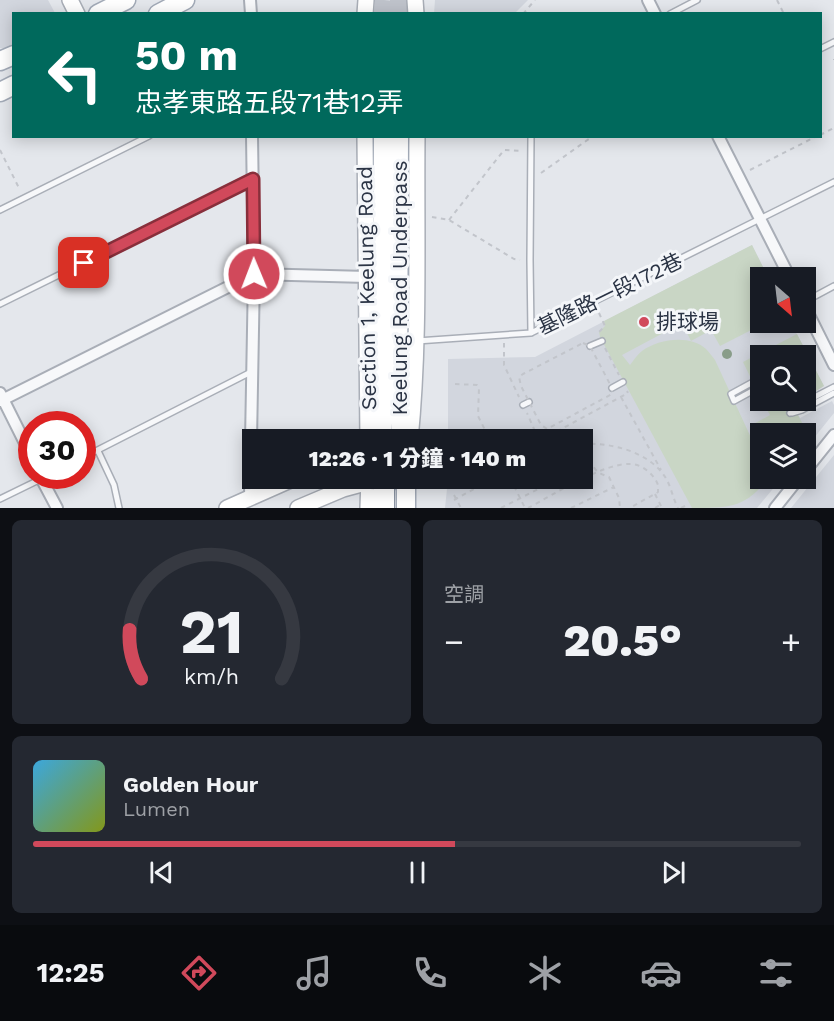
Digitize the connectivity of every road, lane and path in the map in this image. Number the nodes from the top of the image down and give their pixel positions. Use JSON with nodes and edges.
{"nodes":[{"id":1,"x":126,"y":0,"type":"edge"},
{"id":2,"x":185,"y":0,"type":"edge"},
{"id":3,"x":535,"y":0,"type":"edge"},
{"id":4,"x":697,"y":0,"type":"edge"},
{"id":5,"x":102,"y":12,"type":"edge"},
{"id":6,"x":162,"y":12,"type":"edge"},
{"id":7,"x":525,"y":12,"type":"edge"},
{"id":8,"x":674,"y":12,"type":"edge"},
{"id":9,"x":145,"y":138,"type":"edge"},
{"id":10,"x":252,"y":138,"type":"edge"},
{"id":11,"x":365,"y":138,"type":"edge"},
{"id":12,"x":383,"y":138,"type":"edge"},
{"id":13,"x":399,"y":138,"type":"edge"},
{"id":14,"x":417,"y":138,"type":"edge"},
{"id":15,"x":531,"y":138,"type":"edge"},
{"id":16,"x":590,"y":138,"type":"edge"},
{"id":17,"x":719,"y":138,"type":"edge"},
{"id":18,"x":815,"y":138,"type":"edge"},
{"id":19,"x":0,"y":150,"type":"edge"},
{"id":20,"x":531,"y":152,"type":"junction"},
{"id":21,"x":738,"y":177,"type":"junction"},
{"id":22,"x":253,"y":179,"type":"junction"},
{"id":23,"x":531,"y":180,"type":"junction"},
{"id":24,"x":834,"y":183,"type":"edge"},
{"id":25,"x":24,"y":198,"type":"junction"},
{"id":26,"x":0,"y":210,"type":"edge"},
{"id":27,"x":432,"y":217,"type":"dead end"},
{"id":28,"x":449,"y":220,"type":"junction"},
{"id":29,"x":760,"y":220,"type":"junction"},
{"id":30,"x":530,"y":260,"type":"junction"},
{"id":31,"x":784,"y":267,"type":"edge"},
{"id":32,"x":254,"y":274,"type":"junction"},
{"id":33,"x":367,"y":277,"type":"junction"},
{"id":34,"x":834,"y":286,"type":"edge"},
{"id":35,"x":816,"y":296,"type":"edge"},
{"id":36,"x":0,"y":304,"type":"edge"},
{"id":37,"x":599,"y":313,"type":"dead end"},
{"id":38,"x":816,"y":329,"type":"edge"},
{"id":39,"x":531,"y":333,"type":"junction"},
{"id":40,"x":504,"y":334,"type":"junction"},
{"id":41,"x":602,"y":340,"type":"junction"},
{"id":42,"x":415,"y":341,"type":"junction"},
{"id":43,"x":590,"y":346,"type":"junction"},
{"id":44,"x":834,"y":365,"type":"edge"},
{"id":45,"x":251,"y":372,"type":"junction"},
{"id":46,"x":622,"y":382,"type":"junction"},
{"id":47,"x":454,"y":384,"type":"dead end"},
{"id":48,"x":521,"y":386,"type":"dead end"},
{"id":49,"x":834,"y":387,"type":"edge"},
{"id":50,"x":612,"y":388,"type":"junction"},
{"id":51,"x":834,"y":393,"type":"edge"},
{"id":52,"x":621,"y":397,"type":"junction"},
{"id":53,"x":1,"y":398,"type":"edge"},
{"id":54,"x":541,"y":424,"type":"dead end"},
{"id":55,"x":368,"y":429,"type":"edge"},
{"id":56,"x":383,"y":429,"type":"edge"},
{"id":57,"x":401,"y":429,"type":"edge"},
{"id":58,"x":411,"y":429,"type":"edge"},
{"id":59,"x":484,"y":429,"type":"edge"},
{"id":60,"x":533,"y":429,"type":"edge"},
{"id":61,"x":561,"y":429,"type":"edge"},
{"id":62,"x":18,"y":430,"type":"edge"},
{"id":63,"x":834,"y":435,"type":"edge"},
{"id":64,"x":593,"y":443,"type":"edge"},
{"id":65,"x":98,"y":451,"type":"joint"},
{"id":66,"x":816,"y":458,"type":"edge"},
{"id":67,"x":593,"y":468,"type":"edge"},
{"id":68,"x":597,"y":472,"type":"junction"},
{"id":69,"x":593,"y":474,"type":"edge"},
{"id":70,"x":664,"y":475,"type":"junction"},
{"id":71,"x":614,"y":487,"type":"junction"},
{"id":72,"x":19,"y":489,"type":"edge"},
{"id":73,"x":49,"y":489,"type":"edge"},
{"id":74,"x":268,"y":489,"type":"edge"},
{"id":75,"x":343,"y":489,"type":"edge"},
{"id":76,"x":373,"y":489,"type":"edge"},
{"id":77,"x":378,"y":489,"type":"edge"},
{"id":78,"x":406,"y":489,"type":"edge"},
{"id":79,"x":474,"y":489,"type":"edge"},
{"id":80,"x":516,"y":489,"type":"edge"},
{"id":81,"x":538,"y":489,"type":"edge"},
{"id":82,"x":564,"y":489,"type":"edge"},
{"id":83,"x":790,"y":489,"type":"edge"},
{"id":84,"x":655,"y":494,"type":"junction"},
{"id":85,"x":454,"y":495,"type":"dead end"},
{"id":86,"x":250,"y":496,"type":"junction"},
{"id":87,"x":520,"y":498,"type":"junction"},
{"id":88,"x":0,"y":499,"type":"edge"},
{"id":89,"x":455,"y":500,"type":"junction"},
{"id":90,"x":689,"y":504,"type":"dead end"},
{"id":91,"x":661,"y":507,"type":"edge"},
{"id":92,"x":57,"y":508,"type":"edge"},
{"id":93,"x":119,"y":508,"type":"edge"},
{"id":94,"x":227,"y":508,"type":"edge"},
{"id":95,"x":298,"y":508,"type":"edge"},
{"id":96,"x":368,"y":508,"type":"edge"},
{"id":97,"x":384,"y":508,"type":"edge"},
{"id":98,"x":406,"y":508,"type":"edge"},
{"id":99,"x":461,"y":508,"type":"edge"},
{"id":100,"x":501,"y":508,"type":"edge"},
{"id":101,"x":526,"y":508,"type":"edge"},
{"id":102,"x":571,"y":508,"type":"edge"},
{"id":103,"x":620,"y":508,"type":"edge"},
{"id":104,"x":630,"y":508,"type":"edge"},
{"id":105,"x":655,"y":508,"type":"edge"},
{"id":106,"x":680,"y":508,"type":"edge"},
{"id":107,"x":775,"y":508,"type":"edge"}],
"edges":[{"from":1,"to":5,"type":"main road"},
{"from":2,"to":6,"type":"main road"},
{"from":3,"to":7,"type":"path"},
{"from":4,"to":8,"type":"lane"},
{"from":9,"to":25,"type":"lane"},
{"from":10,"to":22,"type":"street"},
{"from":11,"to":33,"type":"main road","name":"Section 1, Keelung Road"},
{"from":12,"to":56,"type":"main road","name":"Keelung Road Underpass"},
{"from":13,"to":57,"type":"main road","name":"Keelung Road Underpass"},
{"from":14,"to":42,"type":"main road","name":"Section 1, Keelung Road"},
{"from":15,"to":20,"type":"lane"},
{"from":16,"to":23,"type":"path"},
{"from":17,"to":21,"type":"street"},
{"from":18,"to":21,"type":"path"},
{"from":19,"to":25,"type":"path"},
{"from":20,"to":23,"type":"lane"},
{"from":20,"to":28,"type":"path"},
{"from":21,"to":29,"type":"street"},
{"from":22,"to":32,"type":"street"},
{"from":22,"to":36,"type":"lane"},
{"from":23,"to":30,"type":"lane"},
{"from":24,"to":29,"type":"lane","name":"基隆路一段172巷"},
{"from":25,"to":26,"type":"lane"},
{"from":27,"to":28,"type":"path"},
{"from":28,"to":30,"type":"path"},
{"from":29,"to":31,"type":"street"},
{"from":29,"to":39,"type":"lane","name":"基隆路一段172巷"},
{"from":30,"to":39,"type":"lane"},
{"from":32,"to":33,"type":"street"},
{"from":32,"to":45,"type":"street"},
{"from":32,"to":53,"type":"street"},
{"from":33,"to":55,"type":"main road","name":"Section 1, Keelung Road"},
{"from":34,"to":35,"type":"lane"},
{"from":37,"to":41,"type":"path"},
{"from":38,"to":44,"type":"street"},
{"from":39,"to":40,"type":"lane","name":"基隆路一段172巷"},
{"from":40,"to":42,"type":"lane","name":"基隆路一段172巷"},
{"from":40,"to":60,"type":"path"},
{"from":41,"to":43,"type":"lane"},
{"from":41,"to":46,"type":"path"},
{"from":42,"to":58,"type":"main road","name":"Section 1, Keelung Road"},
{"from":43,"to":48,"type":"path"},
{"from":43,"to":50,"type":"path"},
{"from":45,"to":65,"type":"lane"},
{"from":45,"to":86,"type":"street"},
{"from":46,"to":50,"type":"lane"},
{"from":46,"to":52,"type":"path"},
{"from":47,"to":59,"type":"path"},
{"from":49,"to":51,"type":"lane"},
{"from":50,"to":54,"type":"path"},
{"from":52,"to":61,"type":"path"},
{"from":52,"to":70,"type":"path"},
{"from":53,"to":62,"type":"street"},
{"from":63,"to":66,"type":"street"},
{"from":64,"to":70,"type":"path"},
{"from":65,"to":93,"type":"lane"},
{"from":67,"to":68,"type":"path"},
{"from":68,"to":69,"type":"path"},
{"from":68,"to":71,"type":"path"},
{"from":68,"to":84,"type":"path"},
{"from":70,"to":106,"type":"path"},
{"from":71,"to":102,"type":"path"},
{"from":71,"to":103,"type":"path"},
{"from":72,"to":88,"type":"lane"},
{"from":73,"to":92,"type":"street"},
{"from":74,"to":86,"type":"main road"},
{"from":75,"to":95,"type":"main road"},
{"from":76,"to":96,"type":"main road"},
{"from":77,"to":97,"type":"highway"},
{"from":78,"to":98,"type":"main road"},
{"from":79,"to":89,"type":"path"},
{"from":80,"to":87,"type":"path"},
{"from":81,"to":87,"type":"path"},
{"from":82,"to":101,"type":"path"},
{"from":83,"to":107,"type":"street"},
{"from":84,"to":91,"type":"path"},
{"from":84,"to":104,"type":"path"},
{"from":85,"to":89,"type":"path"},
{"from":86,"to":94,"type":"main road"},
{"from":87,"to":100,"type":"path"},
{"from":87,"to":101,"type":"path"},
{"from":89,"to":99,"type":"path"},
{"from":90,"to":106,"type":"path"},
{"from":91,"to":105,"type":"path"}]}
